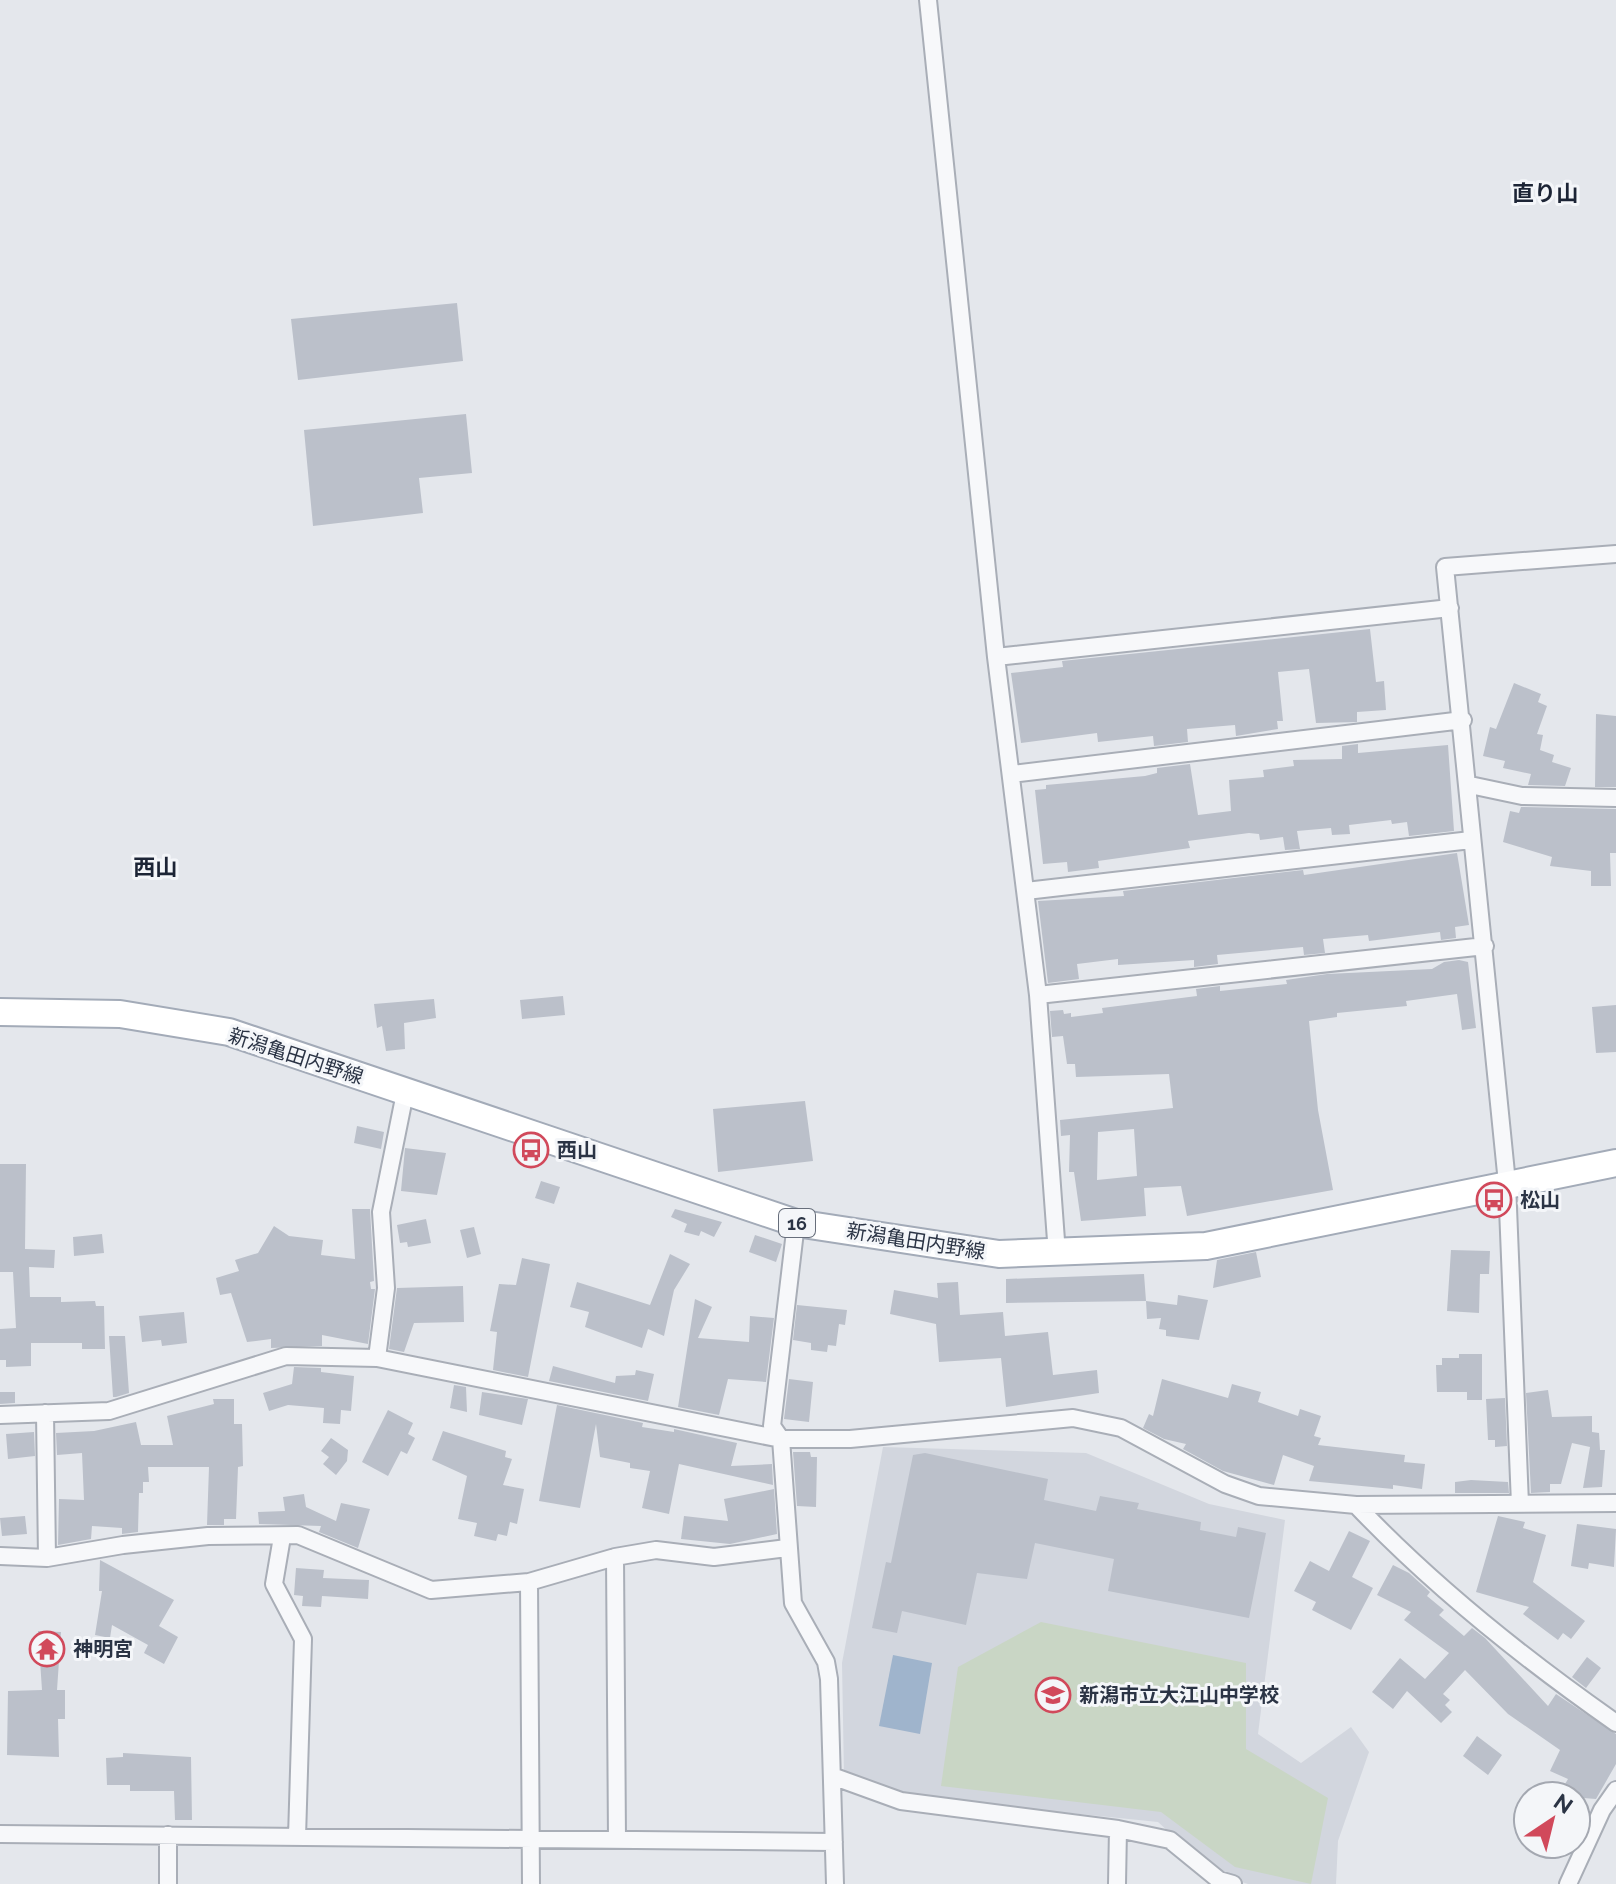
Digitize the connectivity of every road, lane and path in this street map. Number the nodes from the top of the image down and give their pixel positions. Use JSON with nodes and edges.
{"nodes":[{"id":1,"x":928,"y":0,"type":"edge"},
{"id":2,"x":1616,"y":554,"type":"edge"},
{"id":3,"x":1450,"y":608,"type":"junction"},
{"id":4,"x":996,"y":657,"type":"junction"},
{"id":5,"x":1463,"y":720,"type":"junction"},
{"id":6,"x":1012,"y":774,"type":"junction"},
{"id":7,"x":1470,"y":785,"type":"junction"},
{"id":8,"x":1616,"y":798,"type":"edge"},
{"id":9,"x":1471,"y":840,"type":"junction"},
{"id":10,"x":1026,"y":891,"type":"junction"},
{"id":11,"x":1485,"y":946,"type":"junction"},
{"id":12,"x":1038,"y":995,"type":"junction"},
{"id":13,"x":0,"y":1012,"type":"edge"},
{"id":14,"x":405,"y":1093,"type":"junction"},
{"id":15,"x":1616,"y":1163,"type":"edge"},
{"id":16,"x":1507,"y":1183,"type":"junction"},
{"id":17,"x":796,"y":1223,"type":"junction"},
{"id":18,"x":1057,"y":1254,"type":"junction"},
{"id":19,"x":377,"y":1358,"type":"junction"},
{"id":20,"x":45,"y":1413,"type":"junction"},
{"id":21,"x":0,"y":1415,"type":"edge"},
{"id":22,"x":781,"y":1439,"type":"junction"},
{"id":23,"x":1616,"y":1503,"type":"edge"},
{"id":24,"x":1520,"y":1504,"type":"junction"},
{"id":25,"x":1356,"y":1505,"type":"junction"},
{"id":26,"x":282,"y":1537,"type":"junction"},
{"id":27,"x":787,"y":1548,"type":"junction"},
{"id":28,"x":0,"y":1556,"type":"edge"},
{"id":29,"x":615,"y":1557,"type":"junction"},
{"id":30,"x":47,"y":1558,"type":"junction"},
{"id":31,"x":529,"y":1582,"type":"junction"},
{"id":32,"x":1616,"y":1723,"type":"edge"},
{"id":33,"x":832,"y":1776,"type":"junction"},
{"id":34,"x":1616,"y":1790,"type":"edge"},
{"id":35,"x":1118,"y":1829,"type":"junction"},
{"id":36,"x":0,"y":1834,"type":"edge"},
{"id":37,"x":168,"y":1835,"type":"junction"},
{"id":38,"x":297,"y":1837,"type":"junction"},
{"id":39,"x":529,"y":1839,"type":"junction"},
{"id":40,"x":617,"y":1840,"type":"junction"},
{"id":41,"x":834,"y":1842,"type":"junction"},
{"id":42,"x":168,"y":1884,"type":"edge"},
{"id":43,"x":531,"y":1884,"type":"edge"},
{"id":44,"x":835,"y":1884,"type":"edge"},
{"id":45,"x":1117,"y":1884,"type":"edge"},
{"id":46,"x":1233,"y":1884,"type":"edge"},
{"id":47,"x":1568,"y":1884,"type":"edge"}],
"edges":[{"from":1,"to":4,"type":"street"},
{"from":2,"to":3,"type":"street"},
{"from":3,"to":4,"type":"street"},
{"from":3,"to":5,"type":"street"},
{"from":4,"to":6,"type":"street"},
{"from":5,"to":6,"type":"street"},
{"from":5,"to":7,"type":"street"},
{"from":6,"to":10,"type":"street"},
{"from":7,"to":8,"type":"street"},
{"from":7,"to":9,"type":"street"},
{"from":9,"to":10,"type":"street"},
{"from":9,"to":11,"type":"street"},
{"from":10,"to":12,"type":"street"},
{"from":11,"to":12,"type":"street"},
{"from":11,"to":16,"type":"street"},
{"from":12,"to":18,"type":"street"},
{"from":13,"to":14,"type":"main road","name":"新潟亀田内野線","number":"16"},
{"from":14,"to":17,"type":"main road","name":"新潟亀田内野線","number":"16"},
{"from":14,"to":19,"type":"street"},
{"from":15,"to":16,"type":"main road","name":"新潟亀田内野線","number":"16"},
{"from":16,"to":18,"type":"main road","name":"新潟亀田内野線","number":"16"},
{"from":16,"to":24,"type":"street"},
{"from":17,"to":18,"type":"main road","name":"新潟亀田内野線","number":"16"},
{"from":17,"to":22,"type":"street"},
{"from":19,"to":20,"type":"street"},
{"from":19,"to":22,"type":"street"},
{"from":20,"to":21,"type":"street"},
{"from":20,"to":30,"type":"street"},
{"from":22,"to":25,"type":"street"},
{"from":22,"to":27,"type":"street"},
{"from":23,"to":24,"type":"street"},
{"from":24,"to":25,"type":"street"},
{"from":25,"to":32,"type":"street"},
{"from":26,"to":30,"type":"street"},
{"from":26,"to":31,"type":"street"},
{"from":26,"to":38,"type":"street"},
{"from":27,"to":29,"type":"street"},
{"from":27,"to":33,"type":"street"},
{"from":28,"to":30,"type":"street"},
{"from":29,"to":31,"type":"street"},
{"from":29,"to":40,"type":"street"},
{"from":31,"to":39,"type":"street"},
{"from":33,"to":35,"type":"street"},
{"from":33,"to":41,"type":"street"},
{"from":34,"to":47,"type":"street"},
{"from":35,"to":45,"type":"street"},
{"from":35,"to":46,"type":"street"},
{"from":36,"to":37,"type":"street"},
{"from":37,"to":38,"type":"street"},
{"from":37,"to":42,"type":"street"},
{"from":38,"to":39,"type":"street"},
{"from":39,"to":40,"type":"street"},
{"from":39,"to":43,"type":"street"},
{"from":40,"to":41,"type":"street"},
{"from":41,"to":44,"type":"street"}]}
